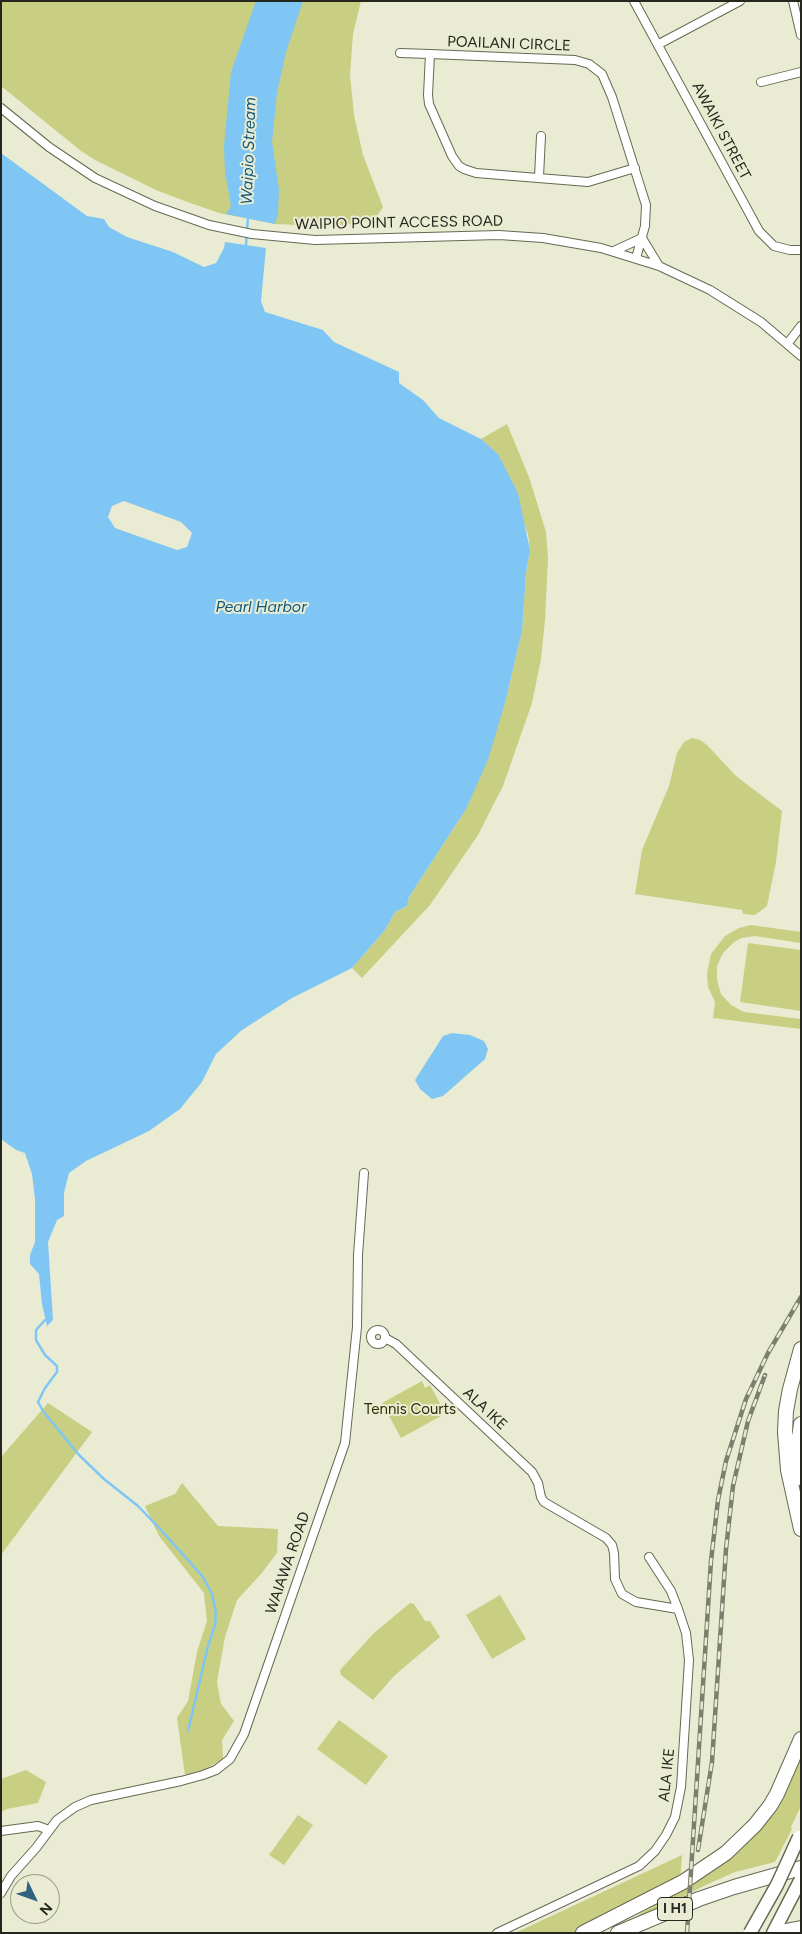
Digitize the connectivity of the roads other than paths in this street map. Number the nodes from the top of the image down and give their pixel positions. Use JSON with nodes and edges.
{"nodes":[{"id":1,"x":634,"y":1,"type":"edge"},
{"id":2,"x":740,"y":1,"type":"edge"},
{"id":3,"x":792,"y":1,"type":"edge"},
{"id":4,"x":801,"y":35,"type":"edge"},
{"id":5,"x":659,"y":44,"type":"junction"},
{"id":6,"x":400,"y":53,"type":"dead end"},
{"id":7,"x":430,"y":54,"type":"junction"},
{"id":8,"x":801,"y":72,"type":"edge"},
{"id":9,"x":761,"y":82,"type":"dead end"},
{"id":10,"x":1,"y":108,"type":"edge"},
{"id":11,"x":541,"y":136,"type":"dead end"},
{"id":12,"x":634,"y":168,"type":"junction"},
{"id":13,"x":539,"y":177,"type":"junction"},
{"id":14,"x":642,"y":238,"type":"junction"},
{"id":15,"x":801,"y":250,"type":"edge"},
{"id":16,"x":614,"y":252,"type":"junction"},
{"id":17,"x":636,"y":258,"type":"junction"},
{"id":18,"x":659,"y":266,"type":"junction"},
{"id":19,"x":801,"y":326,"type":"edge"},
{"id":20,"x":788,"y":343,"type":"junction"},
{"id":21,"x":801,"y":356,"type":"edge"},
{"id":22,"x":364,"y":1172,"type":"dead end"},
{"id":23,"x":385,"y":1338,"type":"dead end"},
{"id":24,"x":801,"y":1349,"type":"edge"},
{"id":25,"x":801,"y":1424,"type":"edge"},
{"id":26,"x":801,"y":1478,"type":"edge"},
{"id":27,"x":801,"y":1529,"type":"edge"},
{"id":28,"x":649,"y":1557,"type":"dead end"},
{"id":29,"x":678,"y":1609,"type":"junction"},
{"id":30,"x":801,"y":1739,"type":"edge"},
{"id":31,"x":49,"y":1830,"type":"junction"},
{"id":32,"x":1,"y":1831,"type":"edge"},
{"id":33,"x":800,"y":1834,"type":"edge"},
{"id":34,"x":801,"y":1869,"type":"edge"},
{"id":35,"x":801,"y":1878,"type":"edge"},
{"id":36,"x":1,"y":1893,"type":"edge"},
{"id":37,"x":801,"y":1928,"type":"edge"},
{"id":38,"x":497,"y":1933,"type":"edge"},
{"id":39,"x":583,"y":1933,"type":"edge"},
{"id":40,"x":618,"y":1933,"type":"edge"},
{"id":41,"x":750,"y":1933,"type":"edge"},
{"id":42,"x":774,"y":1933,"type":"edge"}],
"edges":[{"from":1,"to":5,"type":"street","name":"AWAIKI STREET"},
{"from":2,"to":5,"type":"street"},
{"from":3,"to":4,"type":"street"},
{"from":5,"to":15,"type":"street","name":"AWAIKI STREET"},
{"from":6,"to":7,"type":"street","name":"POAILANI CIRCLE"},
{"from":7,"to":12,"type":"street","name":"POAILANI CIRCLE"},
{"from":7,"to":13,"type":"street","name":"POAILANI CIRCLE"},
{"from":8,"to":9,"type":"street"},
{"from":10,"to":16,"type":"street","name":"WAIPIO POINT ACCESS ROAD"},
{"from":11,"to":13,"type":"street"},
{"from":12,"to":13,"type":"street","name":"POAILANI CIRCLE"},
{"from":12,"to":14,"type":"street","name":"POAILANI CIRCLE"},
{"from":14,"to":16,"type":"street"},
{"from":14,"to":17,"type":"street","name":"POAILANI CIRCLE"},
{"from":14,"to":18,"type":"street"},
{"from":16,"to":17,"type":"street","name":"WAIPIO POINT ACCESS ROAD"},
{"from":17,"to":18,"type":"street","name":"WAIPIO POINT ACCESS ROAD"},
{"from":18,"to":20,"type":"street","name":"WAIPIO POINT ACCESS ROAD"},
{"from":19,"to":20,"type":"street"},
{"from":20,"to":21,"type":"street","name":"WAIPIO POINT ACCESS ROAD"},
{"from":22,"to":31,"type":"street","name":"WAIAWA ROAD"},
{"from":23,"to":29,"type":"street","name":"ALA IKE"},
{"from":24,"to":27,"type":"highway"},
{"from":25,"to":26,"type":"highway"},
{"from":28,"to":29,"type":"street","name":"ALA IKE"},
{"from":29,"to":38,"type":"street","name":"ALA IKE"},
{"from":30,"to":39,"type":"highway"},
{"from":31,"to":32,"type":"street"},
{"from":31,"to":36,"type":"street","name":"WAIAWA ROAD"},
{"from":33,"to":41,"type":"main road","bridge":true},
{"from":34,"to":40,"type":"highway","number":"I H1"},
{"from":35,"to":42,"type":"main road"},
{"from":37,"to":42,"type":"highway"}]}
